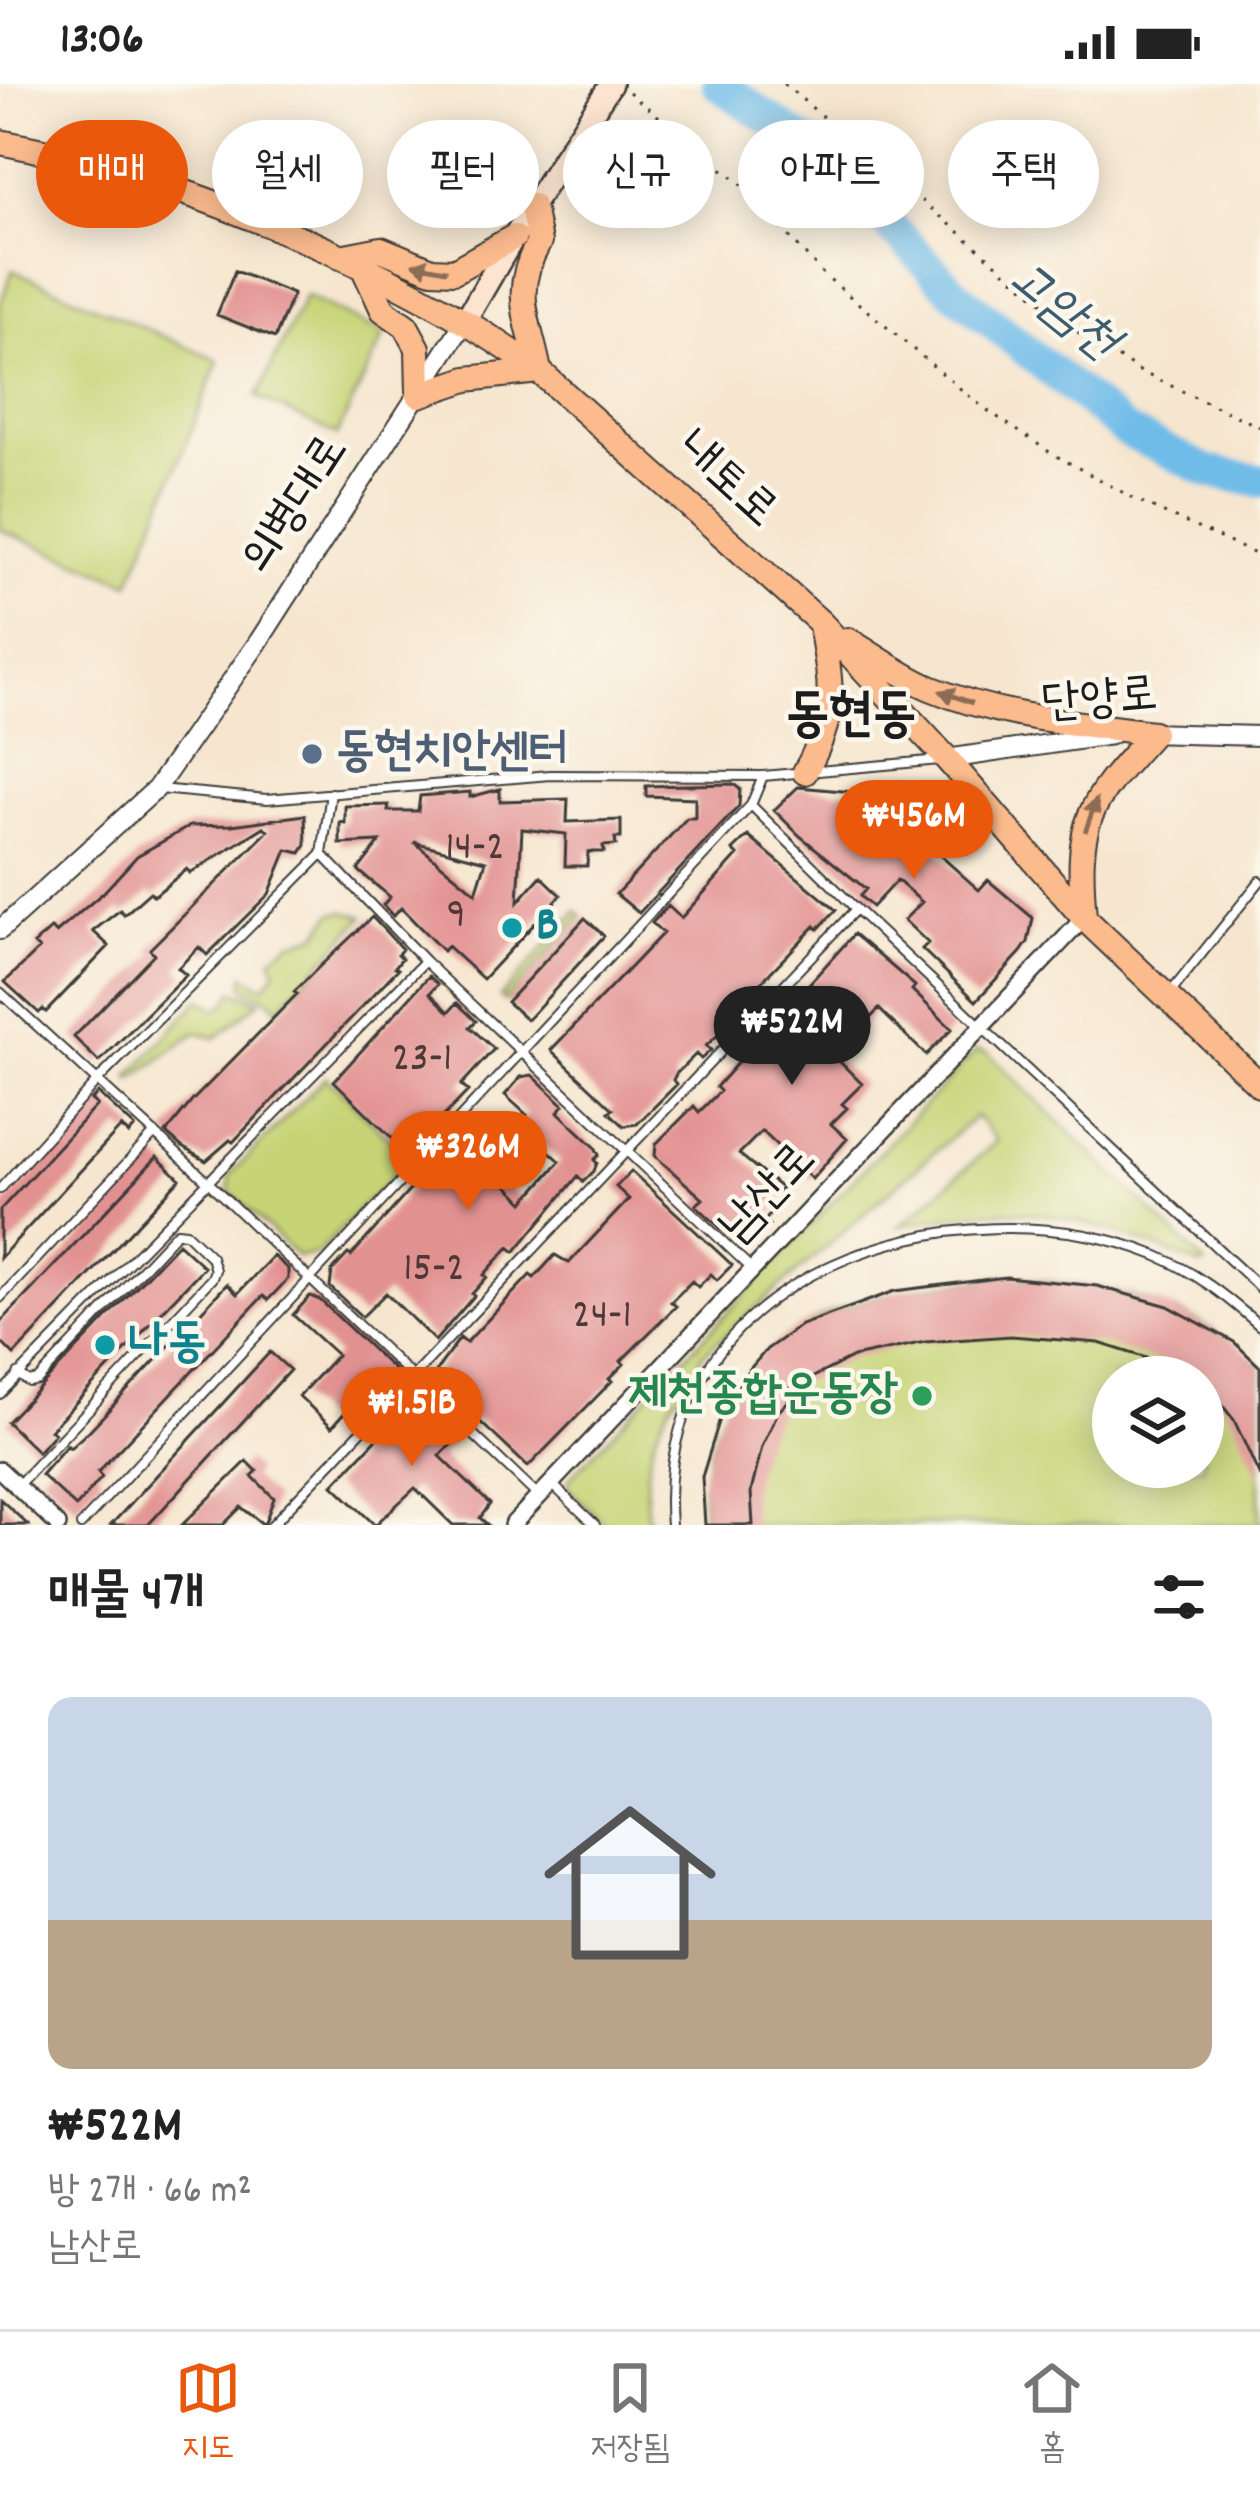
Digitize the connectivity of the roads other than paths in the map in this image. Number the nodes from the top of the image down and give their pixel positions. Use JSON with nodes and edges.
{"nodes":[{"id":1,"x":614,"y":84,"type":"edge"},
{"id":2,"x":0,"y":142,"type":"edge"},
{"id":3,"x":539,"y":196,"type":"edge"},
{"id":4,"x":519,"y":228,"type":"edge"},
{"id":5,"x":536,"y":228,"type":"edge"},
{"id":6,"x":514,"y":237,"type":"junction"},
{"id":7,"x":352,"y":262,"type":"junction"},
{"id":8,"x":465,"y":321,"type":"junction"},
{"id":9,"x":539,"y":371,"type":"junction"},
{"id":10,"x":419,"y":395,"type":"junction"},
{"id":11,"x":820,"y":623,"type":"junction"},
{"id":12,"x":1153,"y":733,"type":"junction"},
{"id":13,"x":1260,"y":736,"type":"edge"},
{"id":14,"x":947,"y":759,"type":"junction"},
{"id":15,"x":805,"y":772,"type":"junction"},
{"id":16,"x":763,"y":776,"type":"junction"},
{"id":17,"x":156,"y":789,"type":"junction"},
{"id":18,"x":331,"y":794,"type":"junction"},
{"id":19,"x":751,"y":805,"type":"junction"},
{"id":20,"x":322,"y":854,"type":"junction"},
{"id":21,"x":1260,"y":881,"type":"edge"},
{"id":22,"x":856,"y":909,"type":"junction"},
{"id":23,"x":1084,"y":918,"type":"junction"},
{"id":24,"x":0,"y":930,"type":"edge"},
{"id":25,"x":425,"y":961,"type":"junction"},
{"id":26,"x":0,"y":992,"type":"edge"},
{"id":27,"x":1167,"y":997,"type":"junction"},
{"id":28,"x":982,"y":1026,"type":"junction"},
{"id":29,"x":524,"y":1051,"type":"junction"},
{"id":30,"x":98,"y":1081,"type":"junction"},
{"id":31,"x":1260,"y":1085,"type":"edge"},
{"id":32,"x":155,"y":1132,"type":"junction"},
{"id":33,"x":629,"y":1150,"type":"junction"},
{"id":34,"x":209,"y":1183,"type":"junction"},
{"id":35,"x":0,"y":1189,"type":"edge"},
{"id":36,"x":753,"y":1270,"type":"junction"},
{"id":37,"x":310,"y":1279,"type":"junction"},
{"id":38,"x":1260,"y":1288,"type":"edge"},
{"id":39,"x":0,"y":1298,"type":"edge"},
{"id":40,"x":1260,"y":1326,"type":"edge"},
{"id":41,"x":18,"y":1375,"type":"junction"},
{"id":42,"x":414,"y":1377,"type":"junction"},
{"id":43,"x":0,"y":1394,"type":"edge"},
{"id":44,"x":0,"y":1470,"type":"edge"},
{"id":45,"x":551,"y":1484,"type":"junction"},
{"id":46,"x":17,"y":1486,"type":"junction"},
{"id":47,"x":539,"y":1497,"type":"junction"},
{"id":48,"x":58,"y":1525,"type":"edge"},
{"id":49,"x":81,"y":1525,"type":"edge"},
{"id":50,"x":272,"y":1525,"type":"edge"},
{"id":51,"x":512,"y":1525,"type":"edge"},
{"id":52,"x":596,"y":1525,"type":"edge"},
{"id":53,"x":671,"y":1525,"type":"edge"}],
"edges":[{"from":1,"to":3,"type":"main road","name":"의병대로"},
{"from":2,"to":7,"type":"main road","name":"내토로"},
{"from":4,"to":6,"type":"main road","name":"의병대로"},
{"from":5,"to":9,"type":"main road"},
{"from":6,"to":7,"type":"main road","one_way":true},
{"from":6,"to":8,"type":"main road","name":"의병대로"},
{"from":7,"to":8,"type":"main road","name":"내토로"},
{"from":7,"to":10,"type":"main road"},
{"from":8,"to":9,"type":"main road","name":"내토로"},
{"from":8,"to":10,"type":"street","name":"의병대로"},
{"from":9,"to":10,"type":"main road"},
{"from":9,"to":11,"type":"main road","name":"내토로"},
{"from":10,"to":17,"type":"street","name":"의병대로"},
{"from":12,"to":11,"type":"main road","one_way":true},
{"from":11,"to":14,"type":"main road","name":"내토로"},
{"from":11,"to":15,"type":"main road"},
{"from":12,"to":13,"type":"street","name":"단양로"},
{"from":12,"to":14,"type":"street","name":"단양로"},
{"from":23,"to":12,"type":"main road","one_way":true},
{"from":14,"to":15,"type":"lane"},
{"from":14,"to":23,"type":"main road","name":"내토로"},
{"from":15,"to":16,"type":"lane"},
{"from":16,"to":18,"type":"lane"},
{"from":16,"to":19,"type":"lane"},
{"from":17,"to":18,"type":"lane"},
{"from":17,"to":24,"type":"street","name":"의병대로"},
{"from":18,"to":20,"type":"lane"},
{"from":19,"to":22,"type":"lane"},
{"from":19,"to":29,"type":"lane"},
{"from":20,"to":25,"type":"lane"},
{"from":20,"to":30,"type":"lane"},
{"from":21,"to":27,"type":"lane"},
{"from":22,"to":28,"type":"lane"},
{"from":22,"to":33,"type":"lane"},
{"from":23,"to":27,"type":"main road","name":"내토로"},
{"from":23,"to":28,"type":"street","name":"남산로"},
{"from":25,"to":29,"type":"lane"},
{"from":25,"to":34,"type":"lane"},
{"from":26,"to":30,"type":"lane"},
{"from":27,"to":31,"type":"main road","name":"내토로"},
{"from":28,"to":36,"type":"street","name":"남산로"},
{"from":28,"to":38,"type":"lane"},
{"from":29,"to":33,"type":"lane"},
{"from":29,"to":37,"type":"lane"},
{"from":30,"to":32,"type":"lane"},
{"from":30,"to":35,"type":"lane"},
{"from":32,"to":34,"type":"lane"},
{"from":32,"to":39,"type":"lane"},
{"from":33,"to":36,"type":"lane"},
{"from":33,"to":42,"type":"lane"},
{"from":34,"to":37,"type":"lane"},
{"from":34,"to":41,"type":"lane"},
{"from":36,"to":45,"type":"street","name":"남산로"},
{"from":37,"to":42,"type":"lane"},
{"from":37,"to":49,"type":"lane"},
{"from":40,"to":53,"type":"lane"},
{"from":41,"to":43,"type":"lane"},
{"from":41,"to":46,"type":"lane"},
{"from":42,"to":47,"type":"lane"},
{"from":42,"to":50,"type":"lane"},
{"from":44,"to":46,"type":"street"},
{"from":45,"to":47,"type":"street","name":"남산로"},
{"from":45,"to":52,"type":"lane"},
{"from":46,"to":48,"type":"street"},
{"from":47,"to":51,"type":"street","name":"남산로"}]}
